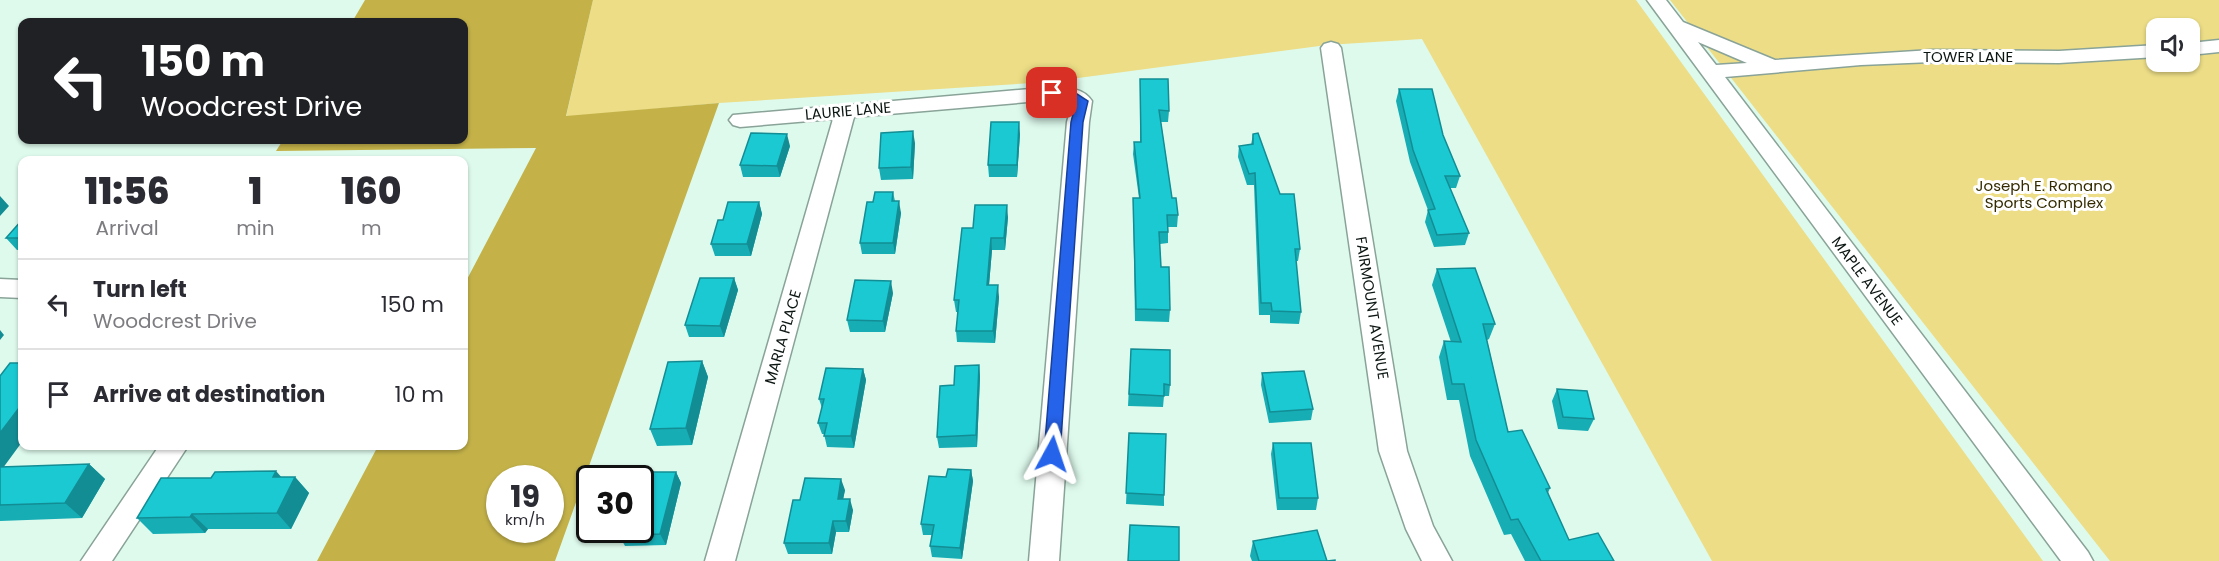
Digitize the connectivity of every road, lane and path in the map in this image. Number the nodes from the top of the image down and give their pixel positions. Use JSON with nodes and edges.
{"nodes":[{"id":1,"x":1656,"y":0,"type":"edge"},
{"id":2,"x":1677,"y":27,"type":"junction"},
{"id":3,"x":2219,"y":46,"type":"edge"},
{"id":4,"x":1331,"y":48,"type":"dead end"},
{"id":5,"x":2200,"y":48,"type":"edge"},
{"id":6,"x":2146,"y":52,"type":"edge"},
{"id":7,"x":1779,"y":66,"type":"junction"},
{"id":8,"x":1711,"y":72,"type":"junction"},
{"id":9,"x":846,"y":112,"type":"junction"},
{"id":10,"x":740,"y":120,"type":"dead end"},
{"id":11,"x":0,"y":288,"type":"edge"},
{"id":12,"x":18,"y":289,"type":"edge"},
{"id":13,"x":171,"y":450,"type":"edge"},
{"id":14,"x":96,"y":561,"type":"edge"},
{"id":15,"x":720,"y":561,"type":"edge"},
{"id":16,"x":1044,"y":561,"type":"edge"},
{"id":17,"x":1437,"y":561,"type":"edge"},
{"id":18,"x":2078,"y":561,"type":"edge"}],
"edges":[{"from":1,"to":2,"type":"street","name":"MAPLE AVENUE"},
{"from":2,"to":7,"type":"street","name":"TOWER LANE"},
{"from":2,"to":8,"type":"street","name":"MAPLE AVENUE"},
{"from":3,"to":5,"type":"street"},
{"from":4,"to":17,"type":"street","name":"FAIRMOUNT AVENUE"},
{"from":6,"to":7,"type":"street","name":"TOWER LANE"},
{"from":7,"to":8,"type":"street","name":"TOWER LANE"},
{"from":8,"to":18,"type":"street","name":"MAPLE AVENUE"},
{"from":9,"to":10,"type":"street","name":"LAURIE LANE"},
{"from":9,"to":15,"type":"street","name":"MARLA PLACE"},
{"from":9,"to":16,"type":"street","name":"LAURIE LANE"},
{"from":11,"to":12,"type":"street"},
{"from":13,"to":14,"type":"street"}]}
